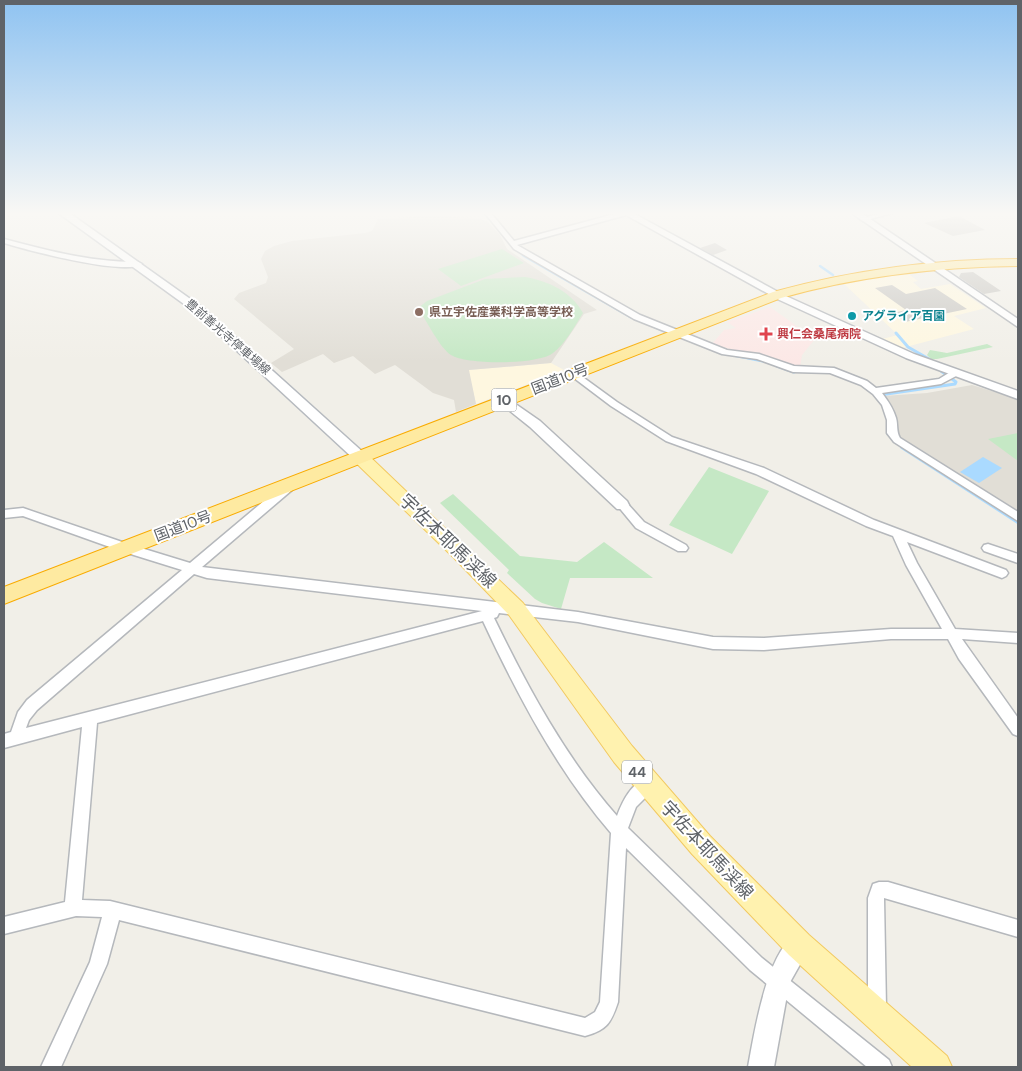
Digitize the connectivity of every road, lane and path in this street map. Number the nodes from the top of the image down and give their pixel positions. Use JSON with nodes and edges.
{"nodes":[{"id":1,"x":102,"y":262,"type":"edge"},
{"id":2,"x":135,"y":262,"type":"edge"},
{"id":3,"x":543,"y":262,"type":"edge"},
{"id":4,"x":715,"y":262,"type":"edge"},
{"id":5,"x":926,"y":262,"type":"edge"},
{"id":6,"x":1018,"y":262,"type":"edge"},
{"id":7,"x":138,"y":264,"type":"junction"},
{"id":8,"x":932,"y":266,"type":"junction"},
{"id":9,"x":777,"y":296,"type":"junction"},
{"id":10,"x":1018,"y":324,"type":"edge"},
{"id":11,"x":678,"y":332,"type":"junction"},
{"id":12,"x":573,"y":373,"type":"junction"},
{"id":13,"x":956,"y":373,"type":"junction"},
{"id":14,"x":876,"y":391,"type":"junction"},
{"id":15,"x":1018,"y":395,"type":"edge"},
{"id":16,"x":504,"y":400,"type":"junction"},
{"id":17,"x":360,"y":456,"type":"junction"},
{"id":18,"x":293,"y":483,"type":"junction"},
{"id":19,"x":622,"y":505,"type":"joint"},
{"id":20,"x":4,"y":514,"type":"edge"},
{"id":21,"x":1018,"y":517,"type":"edge"},
{"id":22,"x":898,"y":534,"type":"junction"},
{"id":23,"x":125,"y":548,"type":"junction"},
{"id":24,"x":682,"y":548,"type":"dead end"},
{"id":25,"x":988,"y":548,"type":"dead end"},
{"id":26,"x":1018,"y":559,"type":"edge"},
{"id":27,"x":193,"y":570,"type":"junction"},
{"id":28,"x":1002,"y":573,"type":"dead end"},
{"id":29,"x":4,"y":596,"type":"edge"},
{"id":30,"x":517,"y":611,"type":"junction"},
{"id":31,"x":486,"y":615,"type":"junction"},
{"id":32,"x":952,"y":634,"type":"junction"},
{"id":33,"x":1018,"y":638,"type":"edge"},
{"id":34,"x":90,"y":719,"type":"junction"},
{"id":35,"x":1018,"y":728,"type":"edge"},
{"id":36,"x":10,"y":740,"type":"edge"},
{"id":37,"x":648,"y":785,"type":"junction"},
{"id":38,"x":619,"y":830,"type":"junction"},
{"id":39,"x":73,"y":909,"type":"junction"},
{"id":40,"x":113,"y":910,"type":"junction"},
{"id":41,"x":4,"y":925,"type":"edge"},
{"id":42,"x":1018,"y":929,"type":"edge"},
{"id":43,"x":799,"y":945,"type":"junction"},
{"id":44,"x":778,"y":981,"type":"junction"},
{"id":45,"x":877,"y":1015,"type":"junction"},
{"id":46,"x":51,"y":1067,"type":"edge"},
{"id":47,"x":761,"y":1067,"type":"edge"},
{"id":48,"x":882,"y":1067,"type":"edge"},
{"id":49,"x":936,"y":1067,"type":"edge"}],
"edges":[{"from":1,"to":7,"type":"street"},
{"from":2,"to":7,"type":"main road","name":"豊前善光寺停車場線"},
{"from":3,"to":11,"type":"street"},
{"from":4,"to":9,"type":"street"},
{"from":5,"to":8,"type":"street"},
{"from":6,"to":8,"type":"highway","name":"国道10号","number":"10"},
{"from":7,"to":17,"type":"main road","name":"豊前善光寺停車場線"},
{"from":8,"to":9,"type":"highway","name":"国道10号","number":"10"},
{"from":8,"to":10,"type":"street"},
{"from":9,"to":11,"type":"highway","name":"国道10号","number":"10"},
{"from":9,"to":13,"type":"street"},
{"from":11,"to":12,"type":"highway","name":"国道10号","number":"10"},
{"from":11,"to":14,"type":"street"},
{"from":12,"to":16,"type":"highway","name":"国道10号","number":"10"},
{"from":12,"to":22,"type":"street"},
{"from":13,"to":14,"type":"street"},
{"from":13,"to":15,"type":"street"},
{"from":14,"to":21,"type":"street"},
{"from":16,"to":17,"type":"highway","name":"国道10号","number":"10"},
{"from":16,"to":19,"type":"street"},
{"from":17,"to":18,"type":"highway","name":"国道10号","number":"10"},
{"from":17,"to":30,"type":"main road","name":"宇佐本耶馬渓線","number":"44"},
{"from":18,"to":23,"type":"highway","name":"国道10号","number":"10"},
{"from":18,"to":27,"type":"street"},
{"from":19,"to":24,"type":"street"},
{"from":20,"to":23,"type":"street"},
{"from":22,"to":28,"type":"street"},
{"from":22,"to":32,"type":"street"},
{"from":23,"to":27,"type":"street"},
{"from":23,"to":29,"type":"highway","name":"国道10号","number":"10"},
{"from":25,"to":26,"type":"street"},
{"from":27,"to":30,"type":"street"},
{"from":27,"to":36,"type":"street"},
{"from":30,"to":31,"type":"street"},
{"from":30,"to":32,"type":"street"},
{"from":30,"to":37,"type":"main road","name":"宇佐本耶馬渓線","number":"44"},
{"from":31,"to":34,"type":"street"},
{"from":31,"to":38,"type":"street"},
{"from":32,"to":33,"type":"street"},
{"from":32,"to":35,"type":"street"},
{"from":34,"to":36,"type":"street"},
{"from":34,"to":39,"type":"street"},
{"from":37,"to":38,"type":"street"},
{"from":37,"to":43,"type":"main road","name":"宇佐本耶馬渓線","number":"44"},
{"from":38,"to":40,"type":"street"},
{"from":38,"to":44,"type":"street"},
{"from":39,"to":40,"type":"street"},
{"from":39,"to":41,"type":"street"},
{"from":40,"to":46,"type":"street"},
{"from":42,"to":45,"type":"street"},
{"from":43,"to":44,"type":"street"},
{"from":43,"to":45,"type":"main road","name":"宇佐本耶馬渓線","number":"44"},
{"from":44,"to":47,"type":"street"},
{"from":44,"to":48,"type":"street"},
{"from":45,"to":49,"type":"main road","name":"宇佐本耶馬渓線","number":"44"}]}
